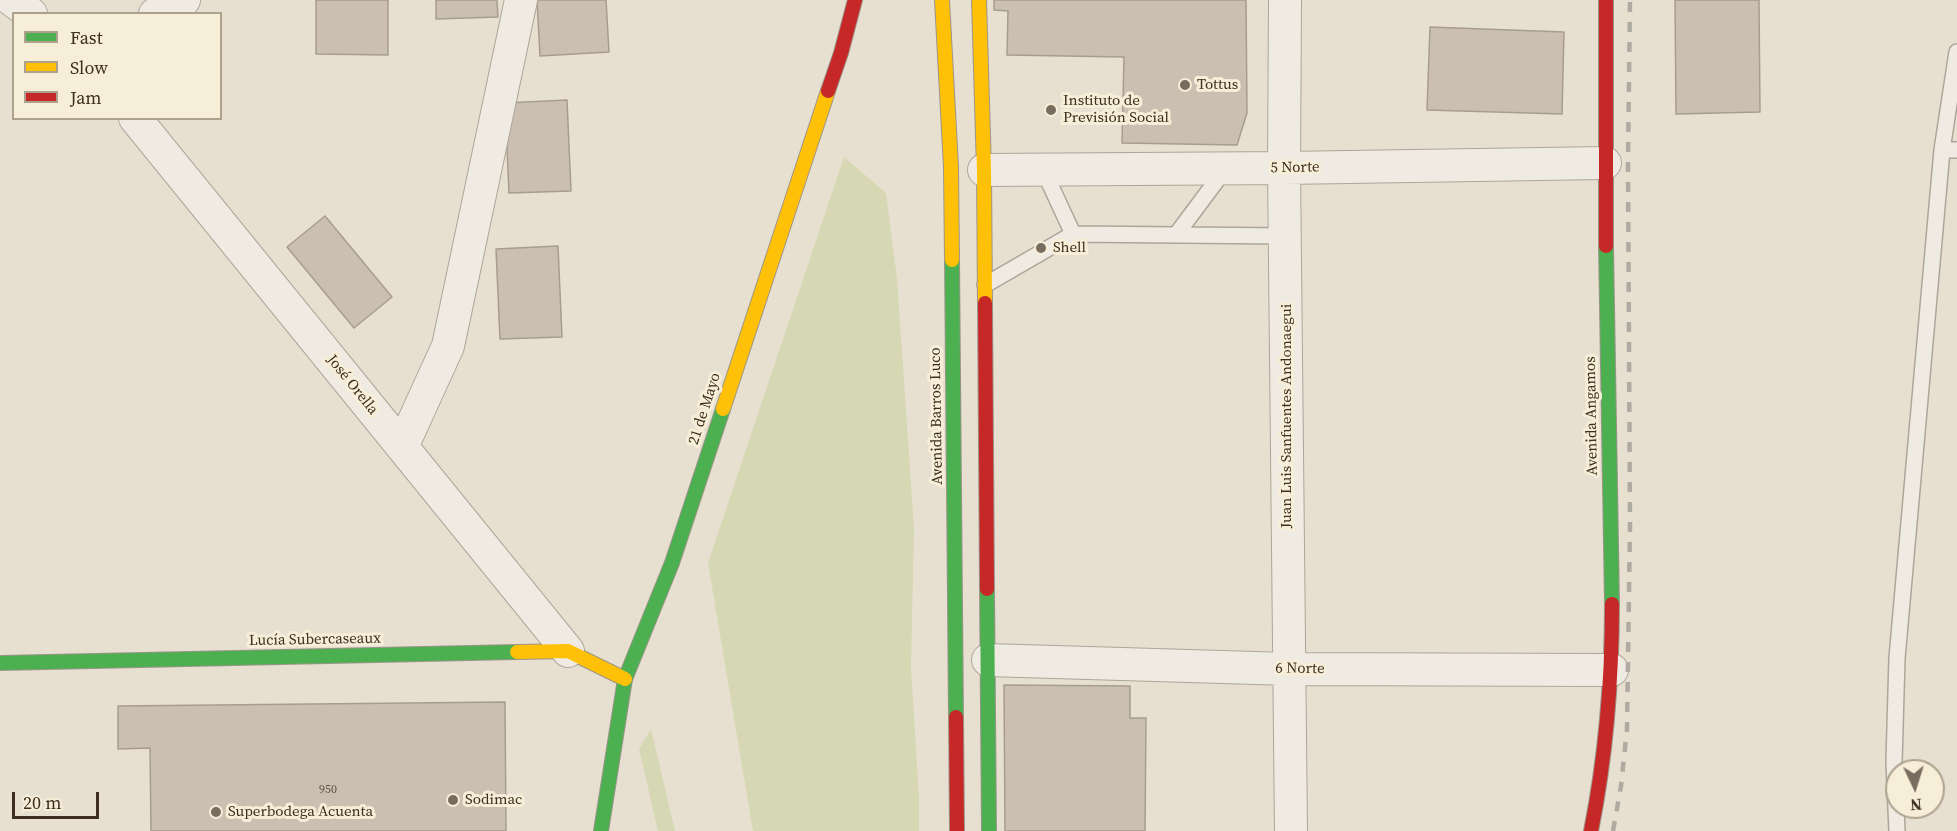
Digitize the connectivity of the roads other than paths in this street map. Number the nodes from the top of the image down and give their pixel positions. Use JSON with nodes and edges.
{"nodes":[{"id":1,"x":12,"y":0,"type":"edge"},
{"id":2,"x":184,"y":0,"type":"edge"},
{"id":3,"x":521,"y":0,"type":"edge"},
{"id":4,"x":855,"y":0,"type":"edge"},
{"id":5,"x":942,"y":0,"type":"edge"},
{"id":6,"x":979,"y":0,"type":"edge"},
{"id":7,"x":1285,"y":0,"type":"edge"},
{"id":8,"x":1605,"y":0,"type":"edge"},
{"id":9,"x":28,"y":12,"type":"edge"},
{"id":10,"x":159,"y":12,"type":"edge"},
{"id":11,"x":1957,"y":52,"type":"edge"},
{"id":12,"x":137,"y":120,"type":"edge"},
{"id":13,"x":1949,"y":150,"type":"edge"},
{"id":14,"x":1605,"y":163,"type":"junction"},
{"id":15,"x":1226,"y":168,"type":"junction"},
{"id":16,"x":1284,"y":168,"type":"junction"},
{"id":17,"x":1043,"y":169,"type":"junction"},
{"id":18,"x":984,"y":170,"type":"junction"},
{"id":19,"x":1073,"y":234,"type":"junction"},
{"id":20,"x":1176,"y":235,"type":"junction"},
{"id":21,"x":1285,"y":236,"type":"junction"},
{"id":22,"x":985,"y":285,"type":"junction"},
{"id":23,"x":402,"y":447,"type":"junction"},
{"id":24,"x":568,"y":651,"type":"junction"},
{"id":25,"x":988,"y":660,"type":"junction"},
{"id":26,"x":0,"y":663,"type":"edge"},
{"id":27,"x":1289,"y":669,"type":"junction"},
{"id":28,"x":1612,"y":669,"type":"junction"},
{"id":29,"x":625,"y":680,"type":"junction"},
{"id":30,"x":601,"y":831,"type":"edge"},
{"id":31,"x":957,"y":831,"type":"edge"},
{"id":32,"x":989,"y":831,"type":"edge"},
{"id":33,"x":1292,"y":831,"type":"edge"},
{"id":34,"x":1591,"y":831,"type":"edge"},
{"id":35,"x":1897,"y":831,"type":"edge"}],
"edges":[{"from":1,"to":9,"type":"street"},
{"from":2,"to":10,"type":"street"},
{"from":3,"to":23,"type":"street"},
{"from":4,"to":29,"type":"street","name":"21 de Mayo"},
{"from":5,"to":31,"type":"street","name":"Avenida Barros Luco"},
{"from":6,"to":18,"type":"street"},
{"from":7,"to":16,"type":"street","name":"Juan Luis Sanfuentes Andonaegui"},
{"from":8,"to":14,"type":"street","name":"Avenida Angamos"},
{"from":11,"to":13,"type":"lane"},
{"from":12,"to":23,"type":"street","name":"José Orella"},
{"from":13,"to":35,"type":"lane"},
{"from":14,"to":16,"type":"street","name":"5 Norte"},
{"from":14,"to":28,"type":"street","name":"Avenida Angamos"},
{"from":15,"to":16,"type":"street","name":"5 Norte"},
{"from":15,"to":17,"type":"street","name":"5 Norte"},
{"from":15,"to":20,"type":"lane"},
{"from":16,"to":21,"type":"street","name":"Juan Luis Sanfuentes Andonaegui"},
{"from":17,"to":18,"type":"street","name":"5 Norte"},
{"from":17,"to":19,"type":"lane"},
{"from":18,"to":22,"type":"street"},
{"from":19,"to":20,"type":"lane"},
{"from":19,"to":22,"type":"lane"},
{"from":20,"to":21,"type":"lane"},
{"from":21,"to":27,"type":"street","name":"Juan Luis Sanfuentes Andonaegui"},
{"from":22,"to":25,"type":"street"},
{"from":23,"to":24,"type":"street","name":"José Orella"},
{"from":24,"to":26,"type":"street","name":"Lucía Subercaseaux"},
{"from":24,"to":29,"type":"street","name":"Lucía Subercaseaux"},
{"from":25,"to":27,"type":"street","name":"6 Norte"},
{"from":25,"to":32,"type":"street"},
{"from":27,"to":28,"type":"street","name":"6 Norte"},
{"from":27,"to":33,"type":"street","name":"Juan Luis Sanfuentes Andonaegui"},
{"from":28,"to":34,"type":"street","name":"Avenida Angamos"},
{"from":29,"to":30,"type":"street","name":"21 de Mayo"}]}
